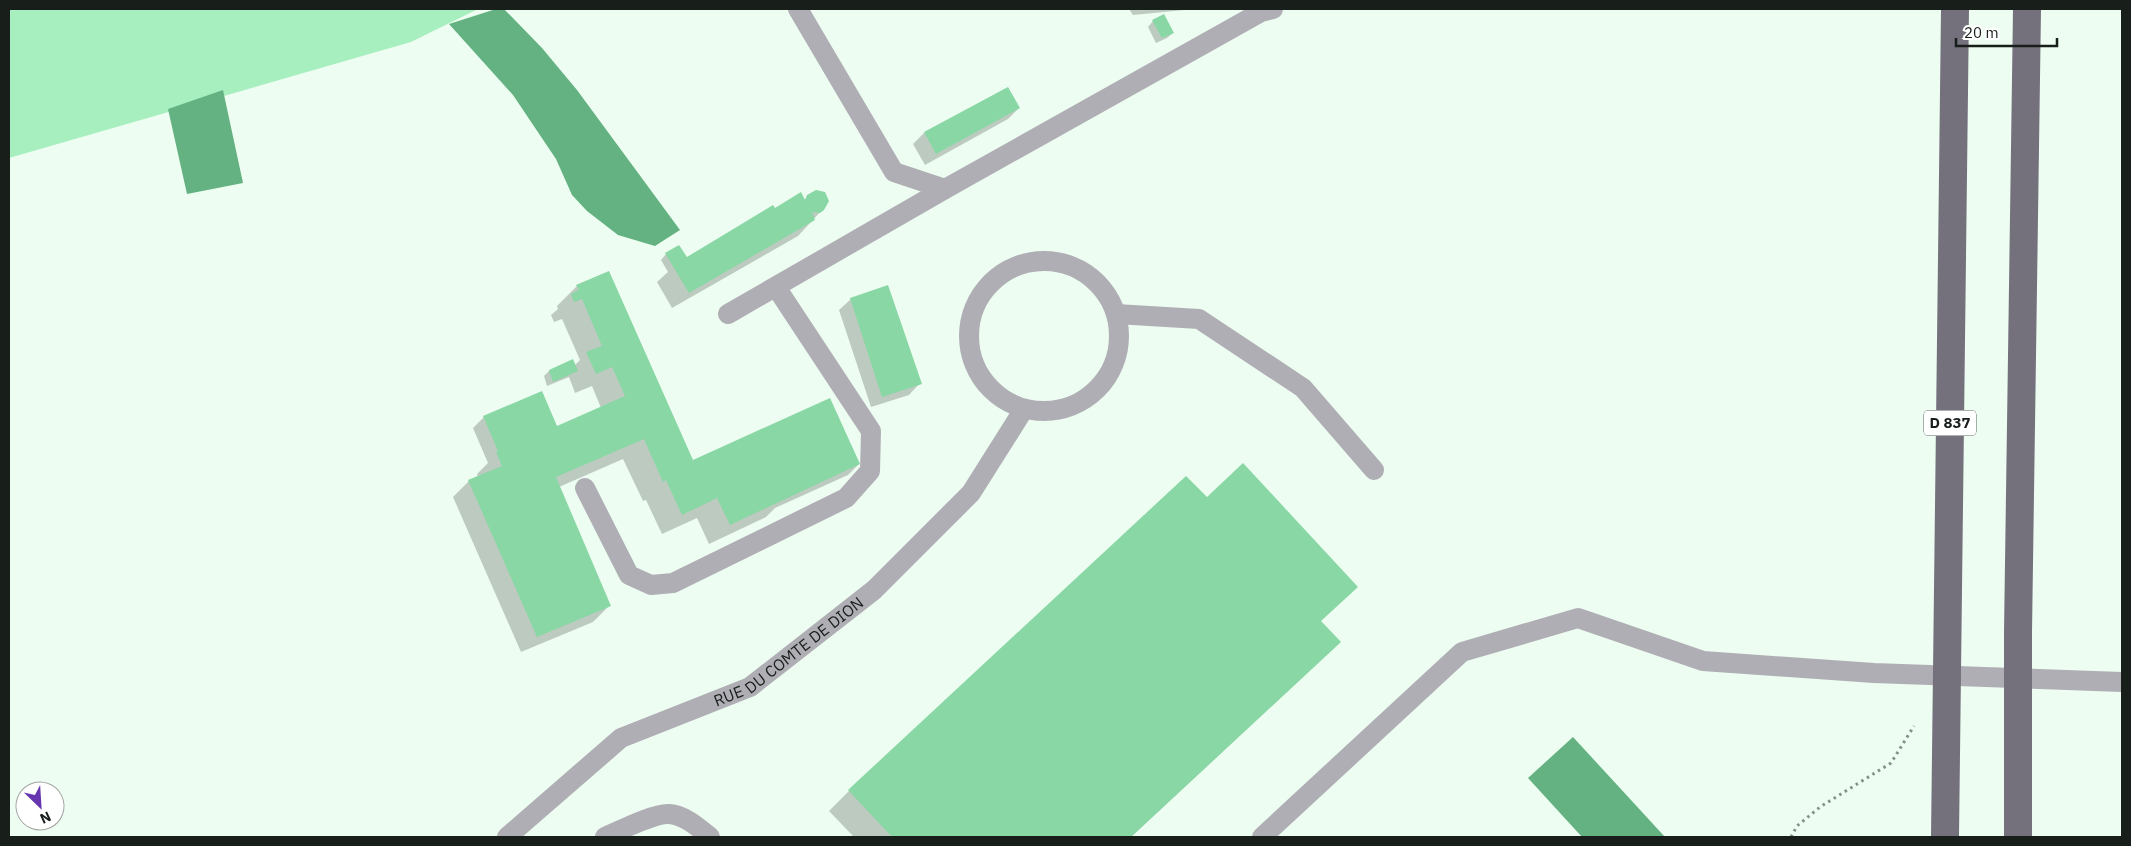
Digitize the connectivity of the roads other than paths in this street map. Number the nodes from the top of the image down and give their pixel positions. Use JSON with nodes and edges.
{"nodes":[{"id":1,"x":798,"y":9,"type":"edge"},
{"id":2,"x":1956,"y":9,"type":"edge"},
{"id":3,"x":2027,"y":9,"type":"edge"},
{"id":4,"x":1265,"y":10,"type":"edge"},
{"id":5,"x":945,"y":189,"type":"junction"},
{"id":6,"x":776,"y":287,"type":"junction"},
{"id":7,"x":728,"y":314,"type":"dead end"},
{"id":8,"x":1116,"y":314,"type":"junction"},
{"id":9,"x":1024,"y":409,"type":"junction"},
{"id":10,"x":1374,"y":470,"type":"dead end"},
{"id":11,"x":585,"y":488,"type":"dead end"},
{"id":12,"x":2116,"y":681,"type":"edge"},
{"id":13,"x":507,"y":837,"type":"edge"},
{"id":14,"x":605,"y":837,"type":"edge"},
{"id":15,"x":710,"y":837,"type":"edge"},
{"id":16,"x":1262,"y":837,"type":"edge"},
{"id":17,"x":1945,"y":837,"type":"edge"},
{"id":18,"x":2018,"y":837,"type":"edge"}],
"edges":[{"from":1,"to":5,"type":"lane"},
{"from":2,"to":17,"type":"main road","number":"D 837"},
{"from":3,"to":18,"type":"main road"},
{"from":4,"to":5,"type":"lane"},
{"from":5,"to":6,"type":"lane"},
{"from":6,"to":7,"type":"lane"},
{"from":6,"to":11,"type":"lane"},
{"from":8,"to":9,"type":"lane"},
{"from":8,"to":9,"type":"lane"},
{"from":8,"to":10,"type":"lane"},
{"from":9,"to":13,"type":"lane","name":"RUE DU COMTE DE DION"},
{"from":12,"to":16,"type":"lane"},
{"from":14,"to":15,"type":"lane"}]}
